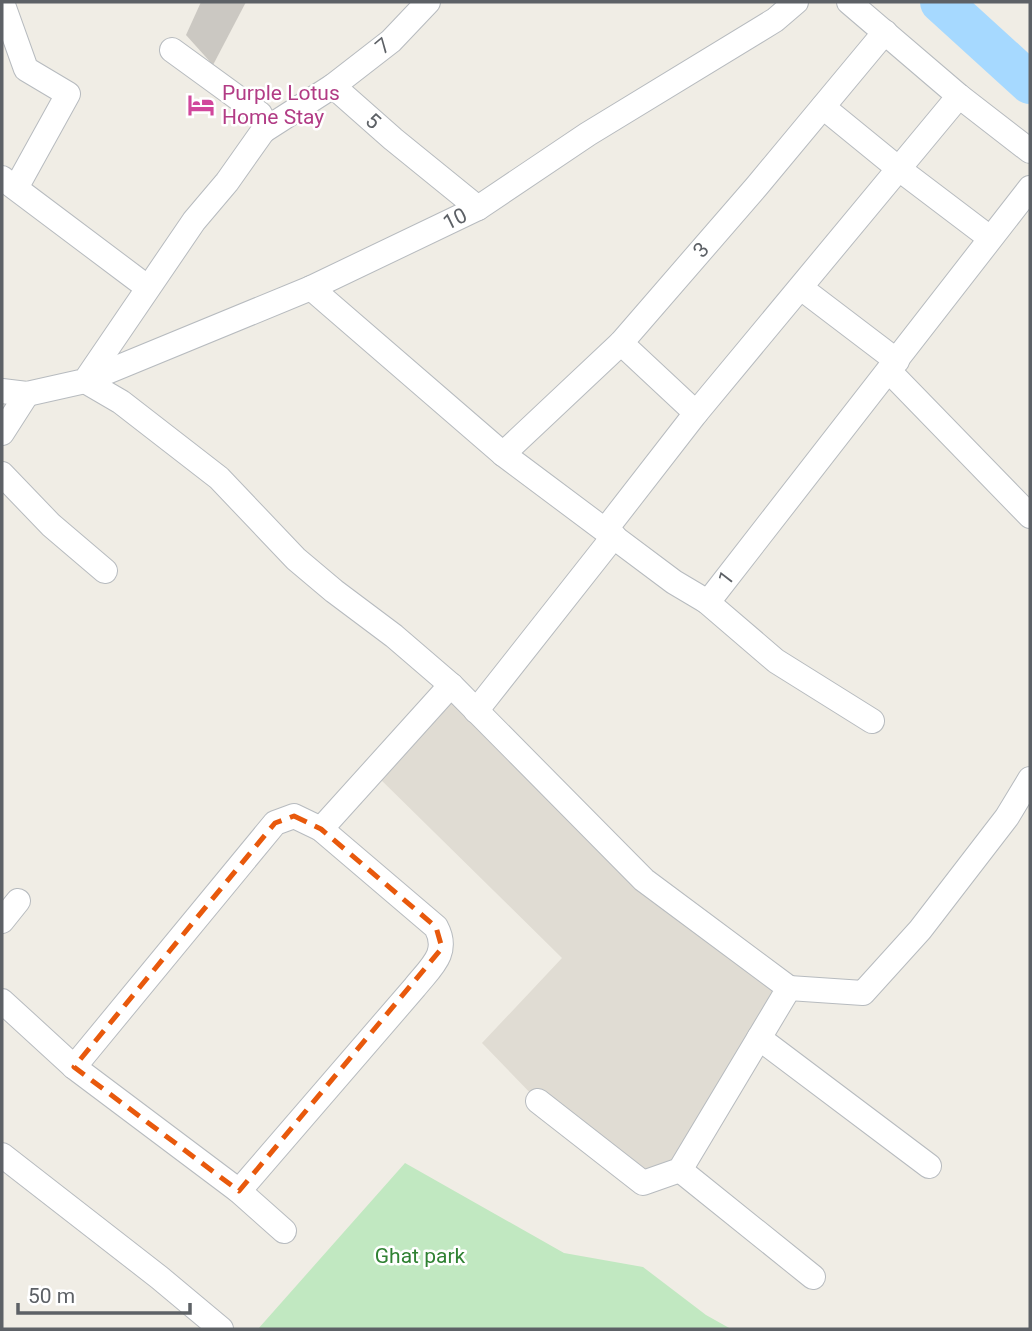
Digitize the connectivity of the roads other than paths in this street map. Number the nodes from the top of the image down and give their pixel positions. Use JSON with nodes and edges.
{"nodes":[{"id":1,"x":2,"y":2,"type":"edge"},
{"id":2,"x":428,"y":2,"type":"edge"},
{"id":3,"x":796,"y":2,"type":"edge"},
{"id":4,"x":849,"y":2,"type":"edge"},
{"id":5,"x":885,"y":32,"type":"junction"},
{"id":6,"x":8,"y":44,"type":"edge"},
{"id":7,"x":172,"y":50,"type":"dead end"},
{"id":8,"x":333,"y":86,"type":"junction"},
{"id":9,"x":960,"y":96,"type":"junction"},
{"id":10,"x":823,"y":107,"type":"junction"},
{"id":11,"x":263,"y":131,"type":"junction"},
{"id":12,"x":1030,"y":151,"type":"edge"},
{"id":13,"x":899,"y":169,"type":"junction"},
{"id":14,"x":9,"y":183,"type":"edge"},
{"id":15,"x":1030,"y":188,"type":"edge"},
{"id":16,"x":478,"y":208,"type":"junction"},
{"id":17,"x":990,"y":238,"type":"junction"},
{"id":18,"x":147,"y":287,"type":"junction"},
{"id":19,"x":311,"y":288,"type":"junction"},
{"id":20,"x":801,"y":288,"type":"junction"},
{"id":21,"x":621,"y":343,"type":"junction"},
{"id":22,"x":893,"y":366,"type":"junction"},
{"id":23,"x":85,"y":381,"type":"junction"},
{"id":24,"x":2,"y":391,"type":"edge"},
{"id":25,"x":27,"y":394,"type":"junction"},
{"id":26,"x":696,"y":413,"type":"junction"},
{"id":27,"x":2,"y":433,"type":"edge"},
{"id":28,"x":503,"y":454,"type":"junction"},
{"id":29,"x":2,"y":474,"type":"edge"},
{"id":30,"x":1030,"y":516,"type":"edge"},
{"id":31,"x":610,"y":533,"type":"junction"},
{"id":32,"x":105,"y":571,"type":"dead end"},
{"id":33,"x":706,"y":601,"type":"junction"},
{"id":34,"x":450,"y":685,"type":"junction"},
{"id":35,"x":476,"y":711,"type":"junction"},
{"id":36,"x":872,"y":721,"type":"dead end"},
{"id":37,"x":1030,"y":779,"type":"edge"},
{"id":38,"x":321,"y":829,"type":"junction"},
{"id":39,"x":18,"y":901,"type":"dead end"},
{"id":40,"x":2,"y":921,"type":"edge"},
{"id":41,"x":789,"y":989,"type":"junction"},
{"id":42,"x":2,"y":1001,"type":"edge"},
{"id":43,"x":759,"y":1038,"type":"junction"},
{"id":44,"x":74,"y":1067,"type":"junction"},
{"id":45,"x":538,"y":1101,"type":"dead end"},
{"id":46,"x":2,"y":1154,"type":"edge"},
{"id":47,"x":929,"y":1166,"type":"dead end"},
{"id":48,"x":680,"y":1170,"type":"junction"},
{"id":49,"x":239,"y":1191,"type":"junction"},
{"id":50,"x":284,"y":1231,"type":"dead end"},
{"id":51,"x":813,"y":1277,"type":"dead end"},
{"id":52,"x":221,"y":1329,"type":"edge"}],
"edges":[{"from":1,"to":6,"type":"street"},
{"from":2,"to":8,"type":"street","name":"7"},
{"from":3,"to":16,"type":"street","name":"10"},
{"from":4,"to":5,"type":"street"},
{"from":5,"to":9,"type":"street"},
{"from":5,"to":10,"type":"street","name":"3"},
{"from":6,"to":14,"type":"street"},
{"from":7,"to":11,"type":"street"},
{"from":8,"to":11,"type":"street"},
{"from":8,"to":16,"type":"street","name":"5"},
{"from":9,"to":12,"type":"street"},
{"from":9,"to":13,"type":"street"},
{"from":10,"to":13,"type":"street"},
{"from":10,"to":21,"type":"street","name":"3"},
{"from":11,"to":18,"type":"street"},
{"from":13,"to":17,"type":"street"},
{"from":13,"to":20,"type":"street"},
{"from":14,"to":18,"type":"street"},
{"from":15,"to":17,"type":"street","name":"1"},
{"from":16,"to":19,"type":"street","name":"10"},
{"from":17,"to":22,"type":"street","name":"1"},
{"from":18,"to":23,"type":"street"},
{"from":19,"to":23,"type":"street","name":"10"},
{"from":19,"to":28,"type":"street","name":"1"},
{"from":20,"to":22,"type":"street"},
{"from":20,"to":26,"type":"street"},
{"from":21,"to":26,"type":"street"},
{"from":21,"to":28,"type":"street","name":"3"},
{"from":22,"to":30,"type":"street"},
{"from":22,"to":33,"type":"street","name":"1"},
{"from":23,"to":25,"type":"street","name":"10"},
{"from":23,"to":34,"type":"street"},
{"from":24,"to":25,"type":"street","name":"10"},
{"from":25,"to":27,"type":"street"},
{"from":26,"to":31,"type":"street"},
{"from":28,"to":31,"type":"street","name":"1"},
{"from":29,"to":32,"type":"street"},
{"from":31,"to":33,"type":"street","name":"1"},
{"from":31,"to":35,"type":"street"},
{"from":33,"to":36,"type":"street"},
{"from":34,"to":35,"type":"street"},
{"from":34,"to":38,"type":"street"},
{"from":35,"to":41,"type":"street"},
{"from":37,"to":41,"type":"street"},
{"from":38,"to":44,"type":"street"},
{"from":38,"to":49,"type":"street"},
{"from":39,"to":40,"type":"street"},
{"from":41,"to":43,"type":"street"},
{"from":42,"to":44,"type":"street"},
{"from":43,"to":47,"type":"street"},
{"from":43,"to":48,"type":"street"},
{"from":44,"to":49,"type":"street"},
{"from":45,"to":48,"type":"street"},
{"from":46,"to":52,"type":"street"},
{"from":48,"to":51,"type":"street"},
{"from":49,"to":50,"type":"street"}]}
